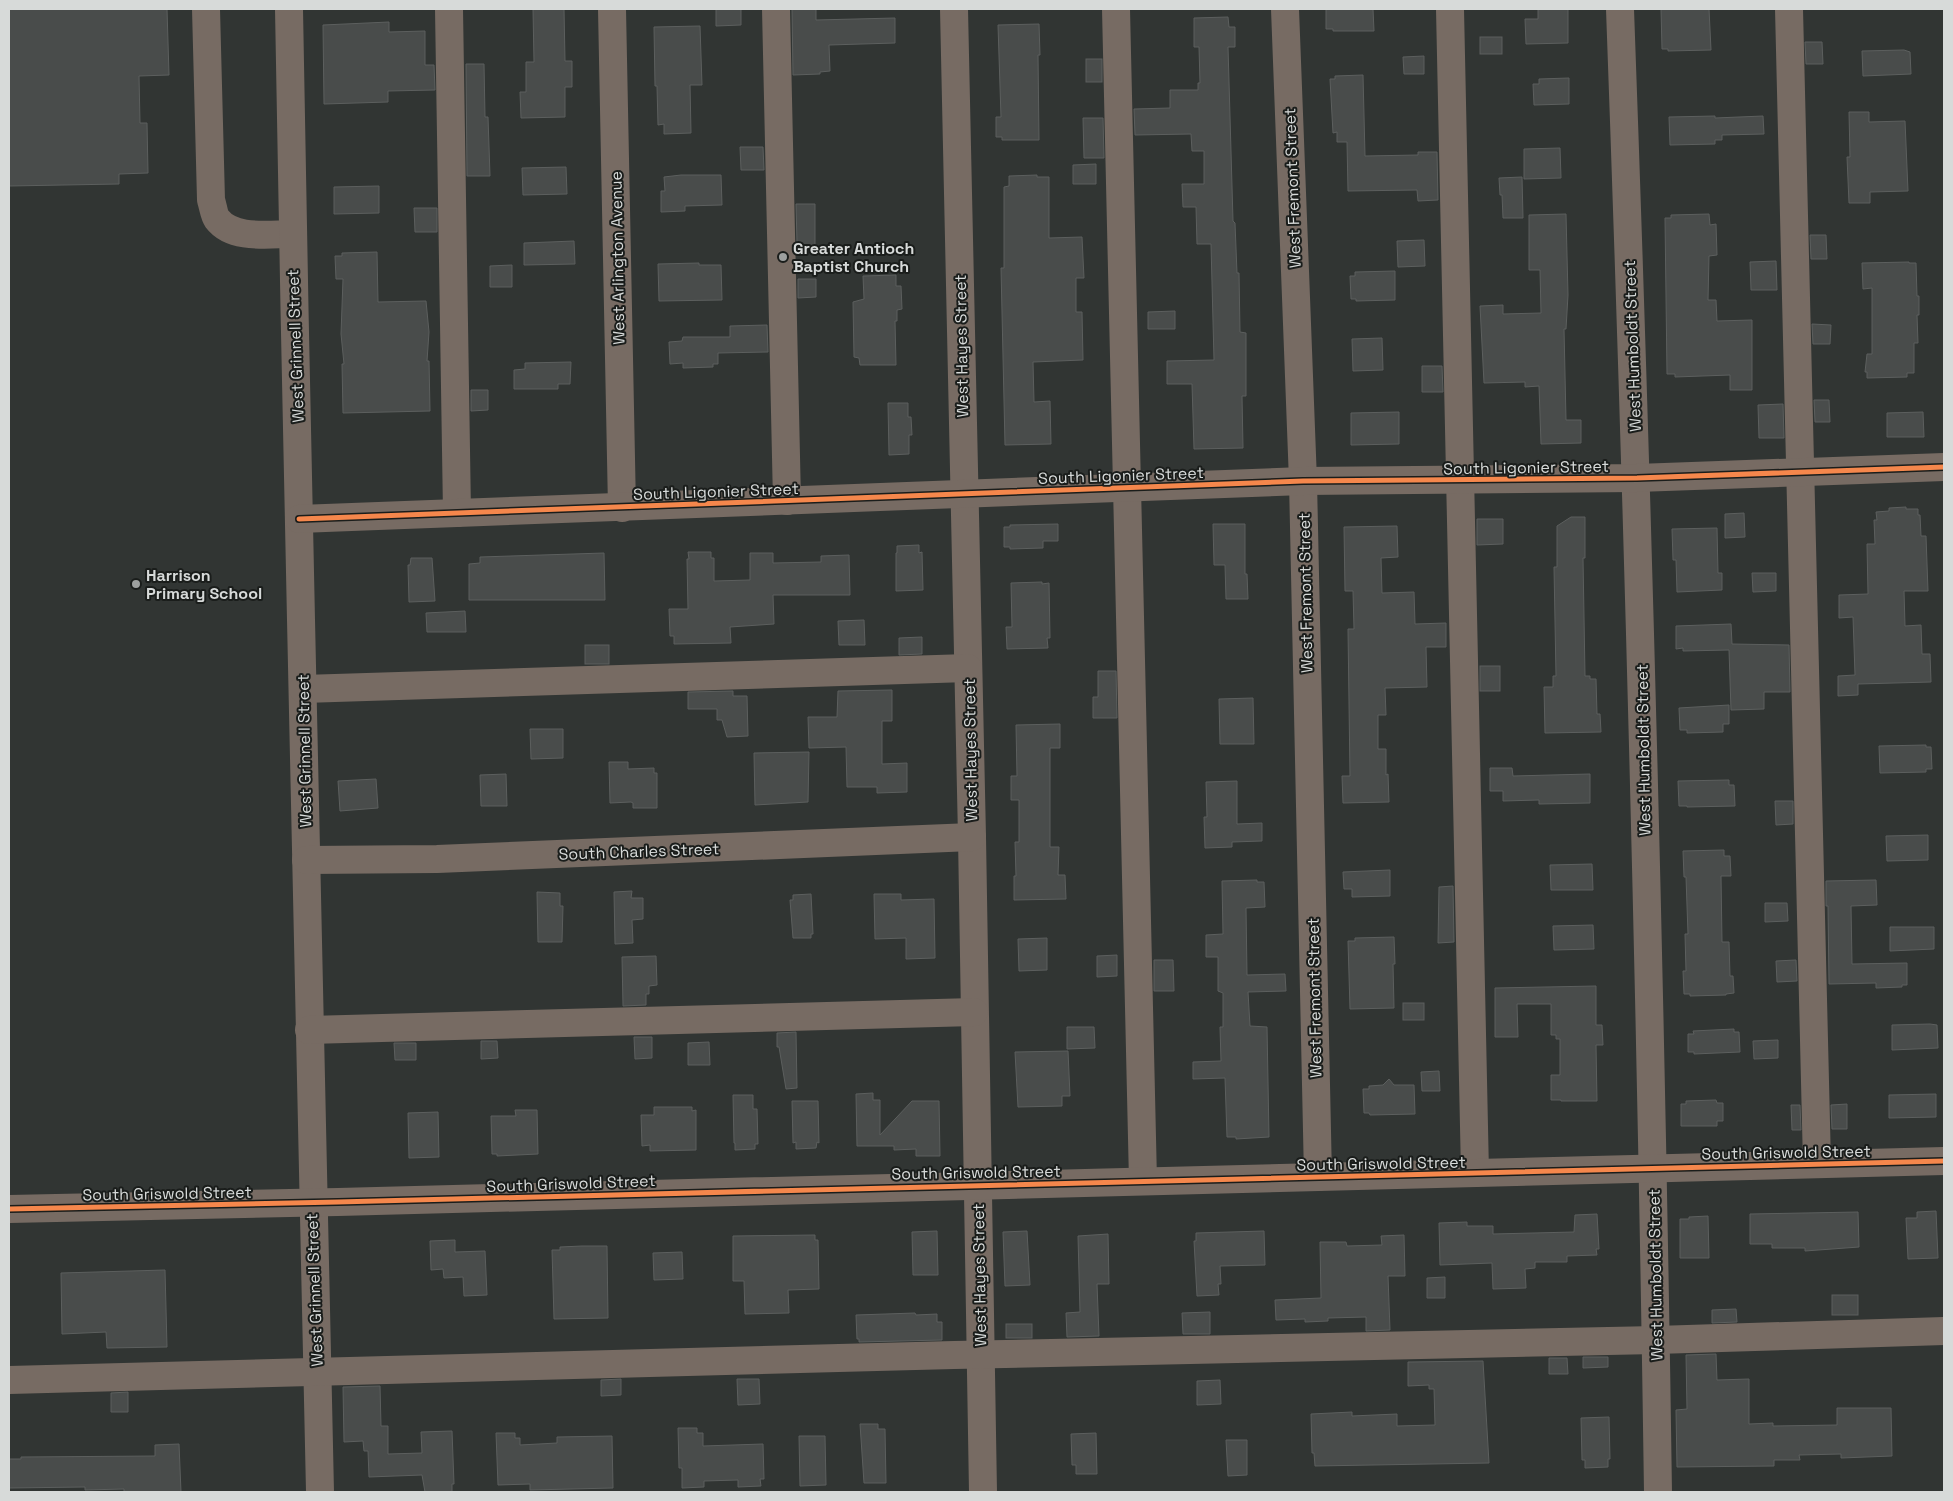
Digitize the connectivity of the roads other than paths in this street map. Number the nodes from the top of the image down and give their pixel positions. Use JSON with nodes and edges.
{"nodes":[{"id":1,"x":206,"y":9,"type":"edge"},
{"id":2,"x":289,"y":9,"type":"edge"},
{"id":3,"x":449,"y":9,"type":"edge"},
{"id":4,"x":612,"y":9,"type":"edge"},
{"id":5,"x":776,"y":9,"type":"edge"},
{"id":6,"x":954,"y":9,"type":"edge"},
{"id":7,"x":1116,"y":9,"type":"edge"},
{"id":8,"x":1285,"y":9,"type":"edge"},
{"id":9,"x":1450,"y":9,"type":"edge"},
{"id":10,"x":1620,"y":9,"type":"edge"},
{"id":11,"x":1789,"y":9,"type":"edge"},
{"id":12,"x":292,"y":234,"type":"junction"},
{"id":13,"x":1944,"y":467,"type":"edge"},
{"id":14,"x":1800,"y":472,"type":"junction"},
{"id":15,"x":1637,"y":478,"type":"junction"},
{"id":16,"x":1460,"y":480,"type":"junction"},
{"id":17,"x":1302,"y":481,"type":"junction"},
{"id":18,"x":1127,"y":488,"type":"junction"},
{"id":19,"x":964,"y":493,"type":"junction"},
{"id":20,"x":787,"y":501,"type":"junction"},
{"id":21,"x":622,"y":508,"type":"junction"},
{"id":22,"x":457,"y":513,"type":"junction"},
{"id":23,"x":299,"y":519,"type":"junction"},
{"id":24,"x":968,"y":668,"type":"junction"},
{"id":25,"x":303,"y":689,"type":"junction"},
{"id":26,"x":972,"y":837,"type":"junction"},
{"id":27,"x":306,"y":860,"type":"junction"},
{"id":28,"x":974,"y":1012,"type":"junction"},
{"id":29,"x":309,"y":1030,"type":"junction"},
{"id":30,"x":1944,"y":1161,"type":"edge"},
{"id":31,"x":1817,"y":1164,"type":"junction"},
{"id":32,"x":1653,"y":1168,"type":"junction"},
{"id":33,"x":1475,"y":1173,"type":"junction"},
{"id":34,"x":1318,"y":1177,"type":"junction"},
{"id":35,"x":1143,"y":1181,"type":"junction"},
{"id":36,"x":977,"y":1185,"type":"junction"},
{"id":37,"x":312,"y":1203,"type":"junction"},
{"id":38,"x":9,"y":1209,"type":"edge"},
{"id":39,"x":1944,"y":1331,"type":"edge"},
{"id":40,"x":1656,"y":1340,"type":"junction"},
{"id":41,"x":980,"y":1355,"type":"junction"},
{"id":42,"x":317,"y":1372,"type":"junction"},
{"id":43,"x":9,"y":1380,"type":"edge"},
{"id":44,"x":320,"y":1492,"type":"edge"},
{"id":45,"x":983,"y":1492,"type":"edge"},
{"id":46,"x":1658,"y":1492,"type":"edge"}],
"edges":[{"from":1,"to":12,"type":"street"},
{"from":2,"to":12,"type":"street","name":"West Grinnell Street"},
{"from":3,"to":22,"type":"street"},
{"from":4,"to":21,"type":"street","name":"West Arlington Avenue"},
{"from":5,"to":20,"type":"street"},
{"from":6,"to":19,"type":"street","name":"West Hayes Street"},
{"from":7,"to":18,"type":"street"},
{"from":8,"to":17,"type":"street","name":"West Fremont Street"},
{"from":9,"to":16,"type":"street"},
{"from":10,"to":15,"type":"street","name":"West Humboldt Street"},
{"from":11,"to":14,"type":"street"},
{"from":12,"to":23,"type":"street","name":"West Grinnell Street"},
{"from":13,"to":14,"type":"street","name":"South Ligonier Street"},
{"from":14,"to":15,"type":"street","name":"South Ligonier Street"},
{"from":14,"to":31,"type":"street"},
{"from":15,"to":16,"type":"street","name":"South Ligonier Street"},
{"from":15,"to":32,"type":"street","name":"West Humboldt Street"},
{"from":16,"to":17,"type":"street","name":"South Ligonier Street"},
{"from":16,"to":33,"type":"street"},
{"from":17,"to":18,"type":"street","name":"South Ligonier Street"},
{"from":17,"to":34,"type":"street","name":"West Fremont Street"},
{"from":18,"to":19,"type":"street","name":"South Ligonier Street"},
{"from":18,"to":35,"type":"street"},
{"from":19,"to":20,"type":"street","name":"South Ligonier Street"},
{"from":19,"to":24,"type":"street","name":"West Hayes Street"},
{"from":20,"to":21,"type":"street","name":"South Ligonier Street"},
{"from":21,"to":22,"type":"street","name":"South Ligonier Street"},
{"from":22,"to":23,"type":"street","name":"South Ligonier Street"},
{"from":23,"to":25,"type":"street","name":"West Grinnell Street"},
{"from":24,"to":25,"type":"street"},
{"from":24,"to":26,"type":"street","name":"West Hayes Street"},
{"from":25,"to":27,"type":"street","name":"West Grinnell Street"},
{"from":26,"to":27,"type":"street","name":"South Charles Street"},
{"from":26,"to":28,"type":"street","name":"West Hayes Street"},
{"from":27,"to":29,"type":"street","name":"West Grinnell Street"},
{"from":28,"to":29,"type":"street"},
{"from":28,"to":36,"type":"street","name":"West Hayes Street"},
{"from":29,"to":37,"type":"street","name":"West Grinnell Street"},
{"from":30,"to":31,"type":"street","name":"South Griswold Street"},
{"from":31,"to":32,"type":"street","name":"South Griswold Street"},
{"from":32,"to":33,"type":"street","name":"South Griswold Street"},
{"from":32,"to":40,"type":"street","name":"West Humboldt Street"},
{"from":33,"to":34,"type":"street","name":"South Griswold Street"},
{"from":34,"to":35,"type":"street","name":"South Griswold Street"},
{"from":35,"to":36,"type":"street","name":"South Griswold Street"},
{"from":36,"to":37,"type":"street","name":"South Griswold Street"},
{"from":36,"to":41,"type":"street","name":"West Hayes Street"},
{"from":37,"to":38,"type":"street","name":"South Griswold Street"},
{"from":37,"to":42,"type":"street","name":"West Grinnell Street"},
{"from":39,"to":40,"type":"street"},
{"from":40,"to":41,"type":"street"},
{"from":40,"to":46,"type":"street","name":"West Humboldt Street"},
{"from":41,"to":42,"type":"street"},
{"from":41,"to":45,"type":"street","name":"West Hayes Street"},
{"from":42,"to":43,"type":"street"},
{"from":42,"to":44,"type":"street","name":"West Grinnell Street"}]}
